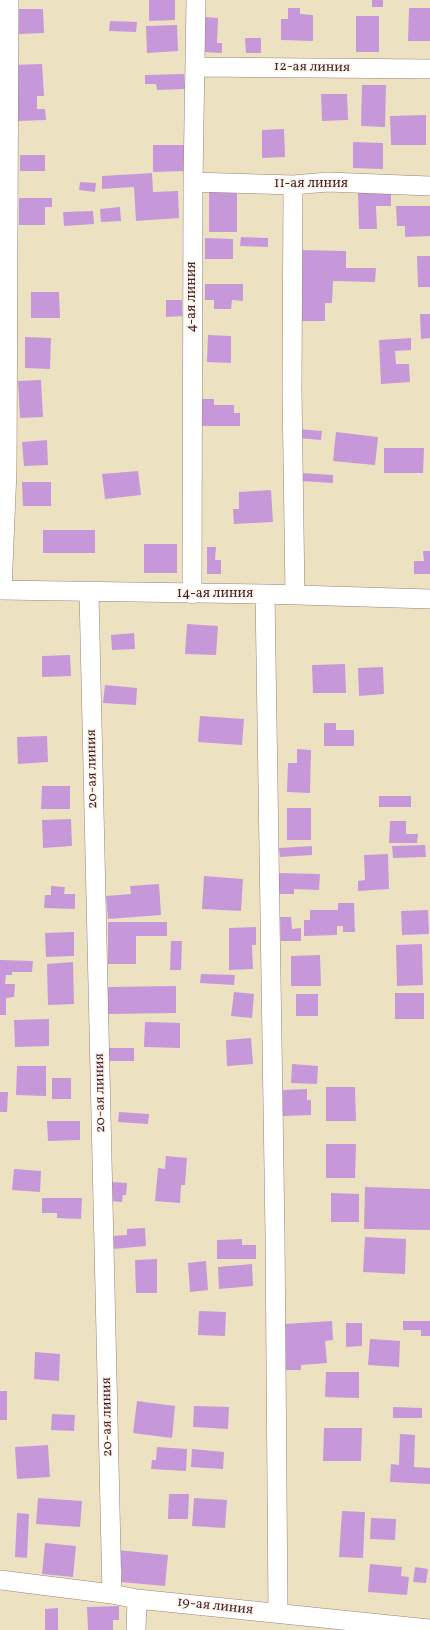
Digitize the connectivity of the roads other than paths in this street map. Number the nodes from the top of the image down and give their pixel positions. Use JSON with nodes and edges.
{"nodes":[{"id":1,"x":9,"y":0,"type":"edge"},
{"id":2,"x":196,"y":0,"type":"edge"},
{"id":3,"x":195,"y":67,"type":"junction"},
{"id":4,"x":430,"y":70,"type":"edge"},
{"id":5,"x":193,"y":182,"type":"junction"},
{"id":6,"x":293,"y":184,"type":"junction"},
{"id":7,"x":430,"y":186,"type":"edge"},
{"id":8,"x":1,"y":590,"type":"edge"},
{"id":9,"x":89,"y":593,"type":"junction"},
{"id":10,"x":192,"y":594,"type":"junction"},
{"id":11,"x":265,"y":594,"type":"junction"},
{"id":12,"x":295,"y":595,"type":"junction"},
{"id":13,"x":430,"y":599,"type":"edge"},
{"id":14,"x":0,"y":1580,"type":"edge"},
{"id":15,"x":112,"y":1594,"type":"junction"},
{"id":16,"x":137,"y":1599,"type":"junction"},
{"id":17,"x":278,"y":1613,"type":"junction"},
{"id":18,"x":302,"y":1623,"type":"edge"},
{"id":19,"x":430,"y":1629,"type":"edge"},
{"id":20,"x":136,"y":1630,"type":"edge"}],
"edges":[{"from":1,"to":8,"type":"street"},
{"from":2,"to":3,"type":"street","name":"4-ая линия"},
{"from":3,"to":4,"type":"street","name":"12-ая линия"},
{"from":3,"to":5,"type":"street","name":"4-ая линия"},
{"from":5,"to":6,"type":"street","name":"11-ая линия"},
{"from":5,"to":10,"type":"street","name":"4-ая линия"},
{"from":6,"to":7,"type":"street","name":"11-ая линия"},
{"from":6,"to":12,"type":"street"},
{"from":8,"to":9,"type":"street","name":"14-ая линия"},
{"from":9,"to":10,"type":"street","name":"14-ая линия"},
{"from":9,"to":15,"type":"street","name":"20-ая линия"},
{"from":10,"to":11,"type":"street","name":"14-ая линия"},
{"from":11,"to":12,"type":"street","name":"14-ая линия"},
{"from":11,"to":17,"type":"street"},
{"from":12,"to":13,"type":"street","name":"14-ая линия"},
{"from":14,"to":15,"type":"street","name":"19-ая линия"},
{"from":15,"to":16,"type":"street","name":"19-ая линия"},
{"from":16,"to":17,"type":"street","name":"19-ая линия"},
{"from":16,"to":20,"type":"street"},
{"from":17,"to":18,"type":"street","name":"19-ая линия"},
{"from":18,"to":19,"type":"street","name":"19-ая линия"}]}
